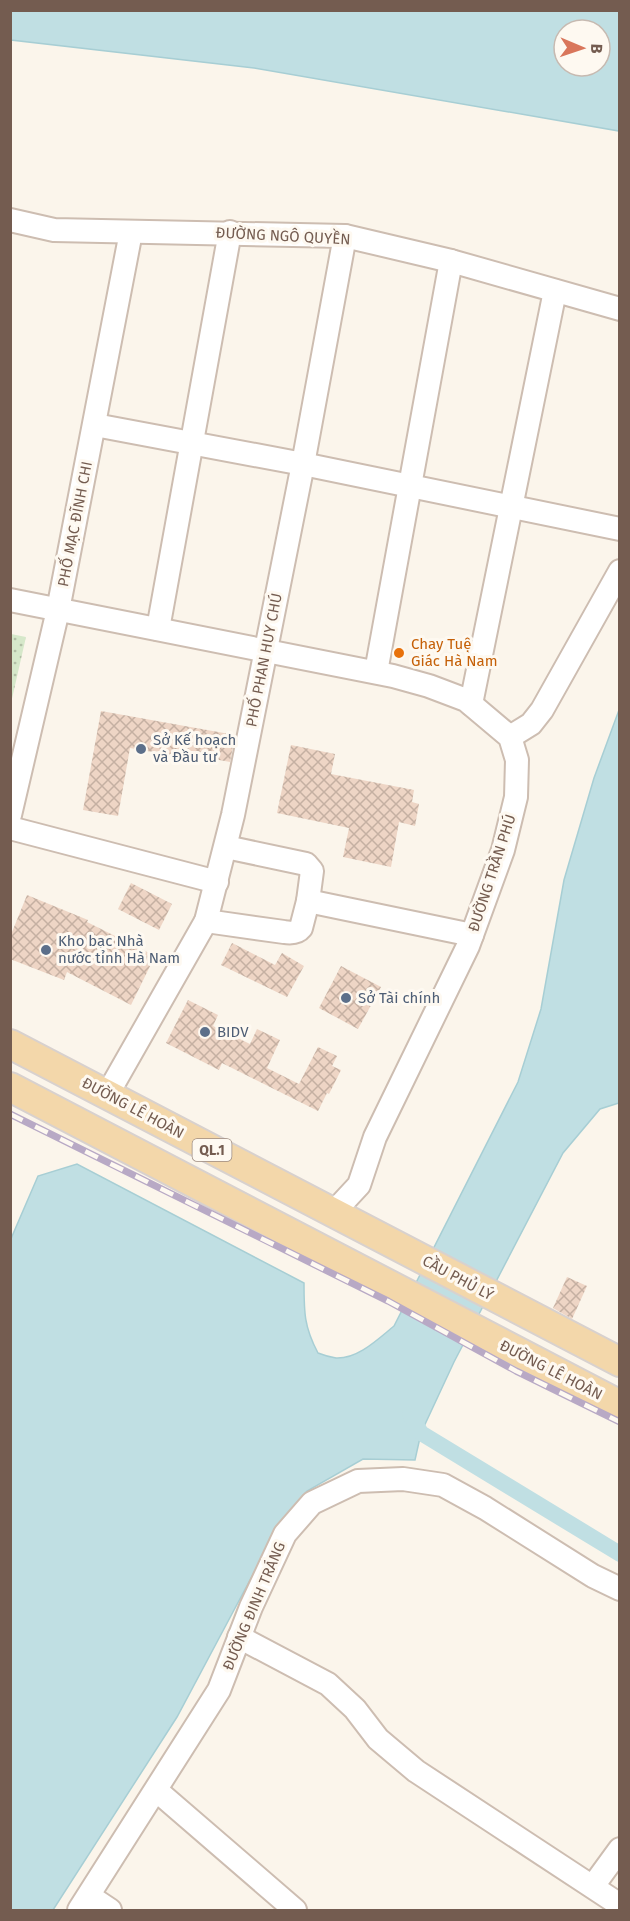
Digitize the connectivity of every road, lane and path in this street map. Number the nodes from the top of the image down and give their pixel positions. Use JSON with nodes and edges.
{"nodes":[{"id":1,"x":10,"y":220,"type":"edge"},
{"id":2,"x":131,"y":232,"type":"junction"},
{"id":3,"x":230,"y":232,"type":"junction"},
{"id":4,"x":345,"y":236,"type":"junction"},
{"id":5,"x":451,"y":261,"type":"junction"},
{"id":6,"x":555,"y":291,"type":"junction"},
{"id":7,"x":620,"y":309,"type":"edge"},
{"id":8,"x":95,"y":425,"type":"junction"},
{"id":9,"x":191,"y":444,"type":"junction"},
{"id":10,"x":303,"y":464,"type":"junction"},
{"id":11,"x":410,"y":487,"type":"junction"},
{"id":12,"x":512,"y":507,"type":"junction"},
{"id":13,"x":620,"y":529,"type":"edge"},
{"id":14,"x":620,"y":571,"type":"edge"},
{"id":15,"x":10,"y":600,"type":"edge"},
{"id":16,"x":58,"y":610,"type":"junction"},
{"id":17,"x":158,"y":629,"type":"junction"},
{"id":18,"x":266,"y":650,"type":"junction"},
{"id":19,"x":376,"y":672,"type":"junction"},
{"id":20,"x":471,"y":704,"type":"junction"},
{"id":21,"x":510,"y":737,"type":"junction"},
{"id":22,"x":10,"y":815,"type":"edge"},
{"id":23,"x":10,"y":828,"type":"edge"},
{"id":24,"x":226,"y":847,"type":"junction"},
{"id":25,"x":217,"y":882,"type":"junction"},
{"id":26,"x":308,"y":901,"type":"junction"},
{"id":27,"x":206,"y":921,"type":"junction"},
{"id":28,"x":472,"y":935,"type":"junction"},
{"id":29,"x":10,"y":1044,"type":"edge"},
{"id":30,"x":10,"y":1087,"type":"edge"},
{"id":31,"x":107,"y":1095,"type":"junction"},
{"id":32,"x":333,"y":1213,"type":"junction"},
{"id":33,"x":315,"y":1246,"type":"junction"},
{"id":34,"x":414,"y":1255,"type":"joint"},
{"id":35,"x":620,"y":1362,"type":"edge"},
{"id":36,"x":620,"y":1405,"type":"edge"},
{"id":37,"x":620,"y":1589,"type":"edge"},
{"id":38,"x":239,"y":1637,"type":"junction"},
{"id":39,"x":156,"y":1790,"type":"junction"},
{"id":40,"x":620,"y":1849,"type":"edge"},
{"id":41,"x":593,"y":1886,"type":"junction"},
{"id":42,"x":84,"y":1903,"type":"edge"},
{"id":43,"x":620,"y":1905,"type":"edge"},
{"id":44,"x":110,"y":1911,"type":"edge"},
{"id":45,"x":295,"y":1911,"type":"edge"}],
"edges":[{"from":1,"to":2,"type":"street","name":"ĐƯỜNG NGÔ QUYỀN"},
{"from":2,"to":3,"type":"street","name":"ĐƯỜNG NGÔ QUYỀN"},
{"from":2,"to":8,"type":"street","name":"PHỐ MẠC ĐĨNH CHI"},
{"from":3,"to":4,"type":"street","name":"ĐƯỜNG NGÔ QUYỀN"},
{"from":3,"to":9,"type":"street"},
{"from":4,"to":5,"type":"street","name":"ĐƯỜNG NGÔ QUYỀN"},
{"from":4,"to":10,"type":"street","name":"PHỐ PHAN HUY CHÚ"},
{"from":5,"to":6,"type":"street","name":"ĐƯỜNG NGÔ QUYỀN"},
{"from":5,"to":11,"type":"street"},
{"from":6,"to":7,"type":"street","name":"ĐƯỜNG NGÔ QUYỀN"},
{"from":6,"to":12,"type":"street"},
{"from":8,"to":9,"type":"street"},
{"from":8,"to":16,"type":"street","name":"PHỐ MẠC ĐĨNH CHI"},
{"from":9,"to":10,"type":"street"},
{"from":9,"to":17,"type":"street"},
{"from":10,"to":11,"type":"street"},
{"from":10,"to":18,"type":"street","name":"PHỐ PHAN HUY CHÚ"},
{"from":11,"to":12,"type":"street"},
{"from":11,"to":19,"type":"street"},
{"from":12,"to":13,"type":"street"},
{"from":12,"to":20,"type":"street"},
{"from":14,"to":21,"type":"street"},
{"from":15,"to":16,"type":"street"},
{"from":16,"to":17,"type":"street"},
{"from":16,"to":22,"type":"street","name":"PHỐ MẠC ĐĨNH CHI"},
{"from":17,"to":18,"type":"street"},
{"from":18,"to":19,"type":"street"},
{"from":18,"to":24,"type":"street","name":"PHỐ PHAN HUY CHÚ"},
{"from":19,"to":20,"type":"street"},
{"from":20,"to":21,"type":"street"},
{"from":21,"to":28,"type":"street","name":"ĐƯỜNG TRẦN PHÚ"},
{"from":23,"to":25,"type":"street"},
{"from":24,"to":25,"type":"street","name":"PHỐ PHAN HUY CHÚ"},
{"from":24,"to":26,"type":"street"},
{"from":25,"to":27,"type":"street","name":"PHỐ PHAN HUY CHÚ"},
{"from":26,"to":27,"type":"street"},
{"from":26,"to":28,"type":"street"},
{"from":27,"to":31,"type":"street","name":"PHỐ PHAN HUY CHÚ"},
{"from":28,"to":32,"type":"street","name":"ĐƯỜNG TRẦN PHÚ"},
{"from":29,"to":31,"type":"main road","name":"ĐƯỜNG LÊ HOÀN","number":"QL.1"},
{"from":30,"to":33,"type":"main road","number":"QL.1"},
{"from":31,"to":32,"type":"main road","name":"ĐƯỜNG LÊ HOÀN","number":"QL.1"},
{"from":32,"to":33,"type":"main road"},
{"from":32,"to":34,"type":"main road","name":"ĐƯỜNG LÊ HOÀN","number":"QL.1"},
{"from":33,"to":36,"type":"main road","name":"ĐƯỜNG LÊ HOÀN","number":"QL.1"},
{"from":34,"to":35,"type":"main road","name":"CẦU PHỦ LÝ","number":"QL.1"},
{"from":37,"to":38,"type":"street","name":"ĐƯỜNG ĐINH TRÁNG"},
{"from":38,"to":39,"type":"street","name":"ĐƯỜNG ĐINH TRÁNG"},
{"from":38,"to":41,"type":"street"},
{"from":39,"to":42,"type":"street","name":"ĐƯỜNG ĐINH TRÁNG"},
{"from":39,"to":45,"type":"street"},
{"from":40,"to":41,"type":"street"},
{"from":41,"to":43,"type":"street"},
{"from":42,"to":44,"type":"street"}]}
